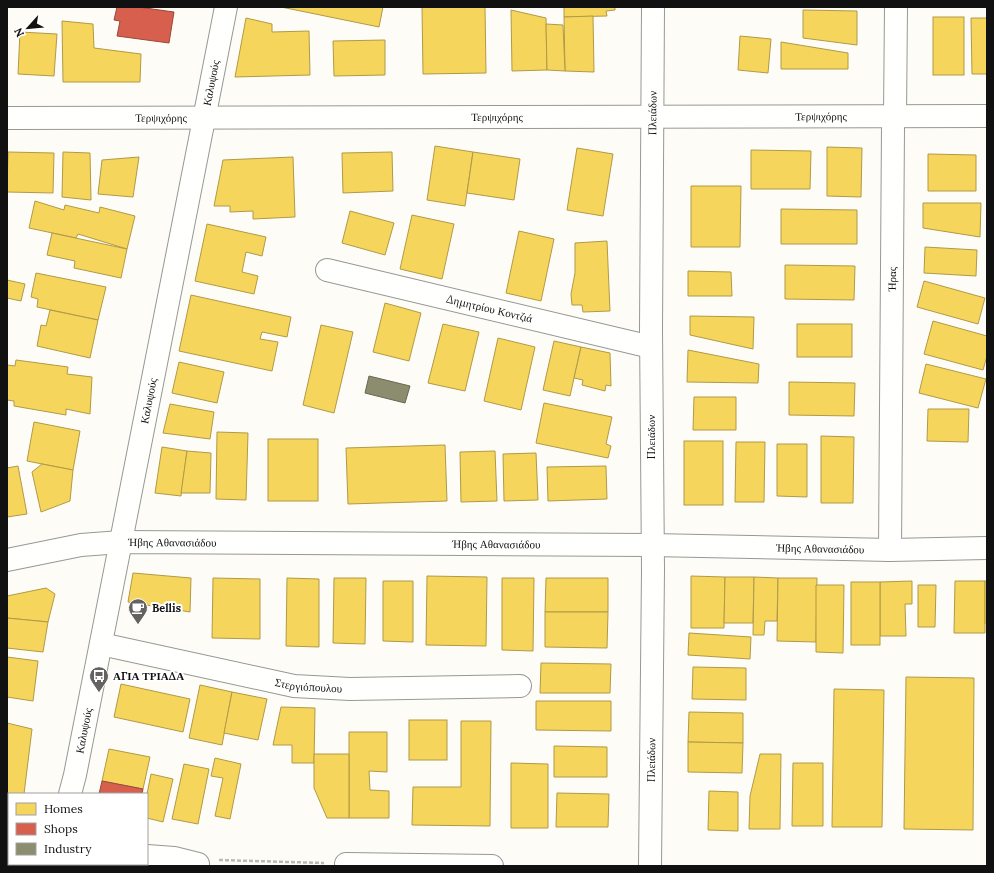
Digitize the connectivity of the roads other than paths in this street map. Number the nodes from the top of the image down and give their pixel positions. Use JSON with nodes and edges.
{"nodes":[{"id":1,"x":226,"y":7,"type":"edge"},
{"id":2,"x":653,"y":7,"type":"edge"},
{"id":3,"x":896,"y":7,"type":"edge"},
{"id":4,"x":652,"y":116,"type":"junction"},
{"id":5,"x":895,"y":116,"type":"junction"},
{"id":6,"x":987,"y":116,"type":"edge"},
{"id":7,"x":205,"y":117,"type":"junction"},
{"id":8,"x":7,"y":118,"type":"edge"},
{"id":9,"x":327,"y":270,"type":"dead end"},
{"id":10,"x":651,"y":347,"type":"junction"},
{"id":11,"x":121,"y":542,"type":"junction"},
{"id":12,"x":651,"y":545,"type":"junction"},
{"id":13,"x":987,"y":548,"type":"edge"},
{"id":14,"x":890,"y":550,"type":"junction"},
{"id":15,"x":7,"y":560,"type":"edge"},
{"id":16,"x":101,"y":644,"type":"junction"},
{"id":17,"x":520,"y":686,"type":"dead end"},
{"id":18,"x":70,"y":793,"type":"edge"},
{"id":19,"x":148,"y":856,"type":"edge"},
{"id":20,"x":346,"y":864,"type":"road end"},
{"id":21,"x":198,"y":865,"type":"edge"},
{"id":22,"x":492,"y":866,"type":"edge"},
{"id":23,"x":650,"y":866,"type":"edge"}],
"edges":[{"from":1,"to":7,"type":"street","name":"Καλυψούς"},
{"from":2,"to":4,"type":"street","name":"Πλειάδων"},
{"from":3,"to":5,"type":"street","name":"Ήρας"},
{"from":4,"to":5,"type":"street","name":"Τερψιχόρης"},
{"from":4,"to":7,"type":"street","name":"Τερψιχόρης"},
{"from":4,"to":10,"type":"street","name":"Πλειάδων"},
{"from":5,"to":6,"type":"street","name":"Τερψιχόρης"},
{"from":5,"to":14,"type":"street","name":"Ήρας"},
{"from":7,"to":8,"type":"street","name":"Τερψιχόρης"},
{"from":7,"to":11,"type":"street","name":"Καλυψούς"},
{"from":9,"to":10,"type":"street","name":"Δημητρίου Κοντζιά"},
{"from":10,"to":12,"type":"street","name":"Πλειάδων"},
{"from":11,"to":12,"type":"street","name":"Ήβης Αθανασιάδου"},
{"from":11,"to":15,"type":"street","name":"Ήβης Αθανασιάδου"},
{"from":11,"to":16,"type":"street","name":"Καλυψούς"},
{"from":12,"to":14,"type":"street","name":"Ήβης Αθανασιάδου"},
{"from":12,"to":23,"type":"street","name":"Πλειάδων"},
{"from":13,"to":14,"type":"street","name":"Ήβης Αθανασιάδου"},
{"from":16,"to":17,"type":"street","name":"Στεργιόπουλου"},
{"from":16,"to":18,"type":"street","name":"Καλυψούς"},
{"from":19,"to":21,"type":"street"},
{"from":20,"to":22,"type":"street"}]}
